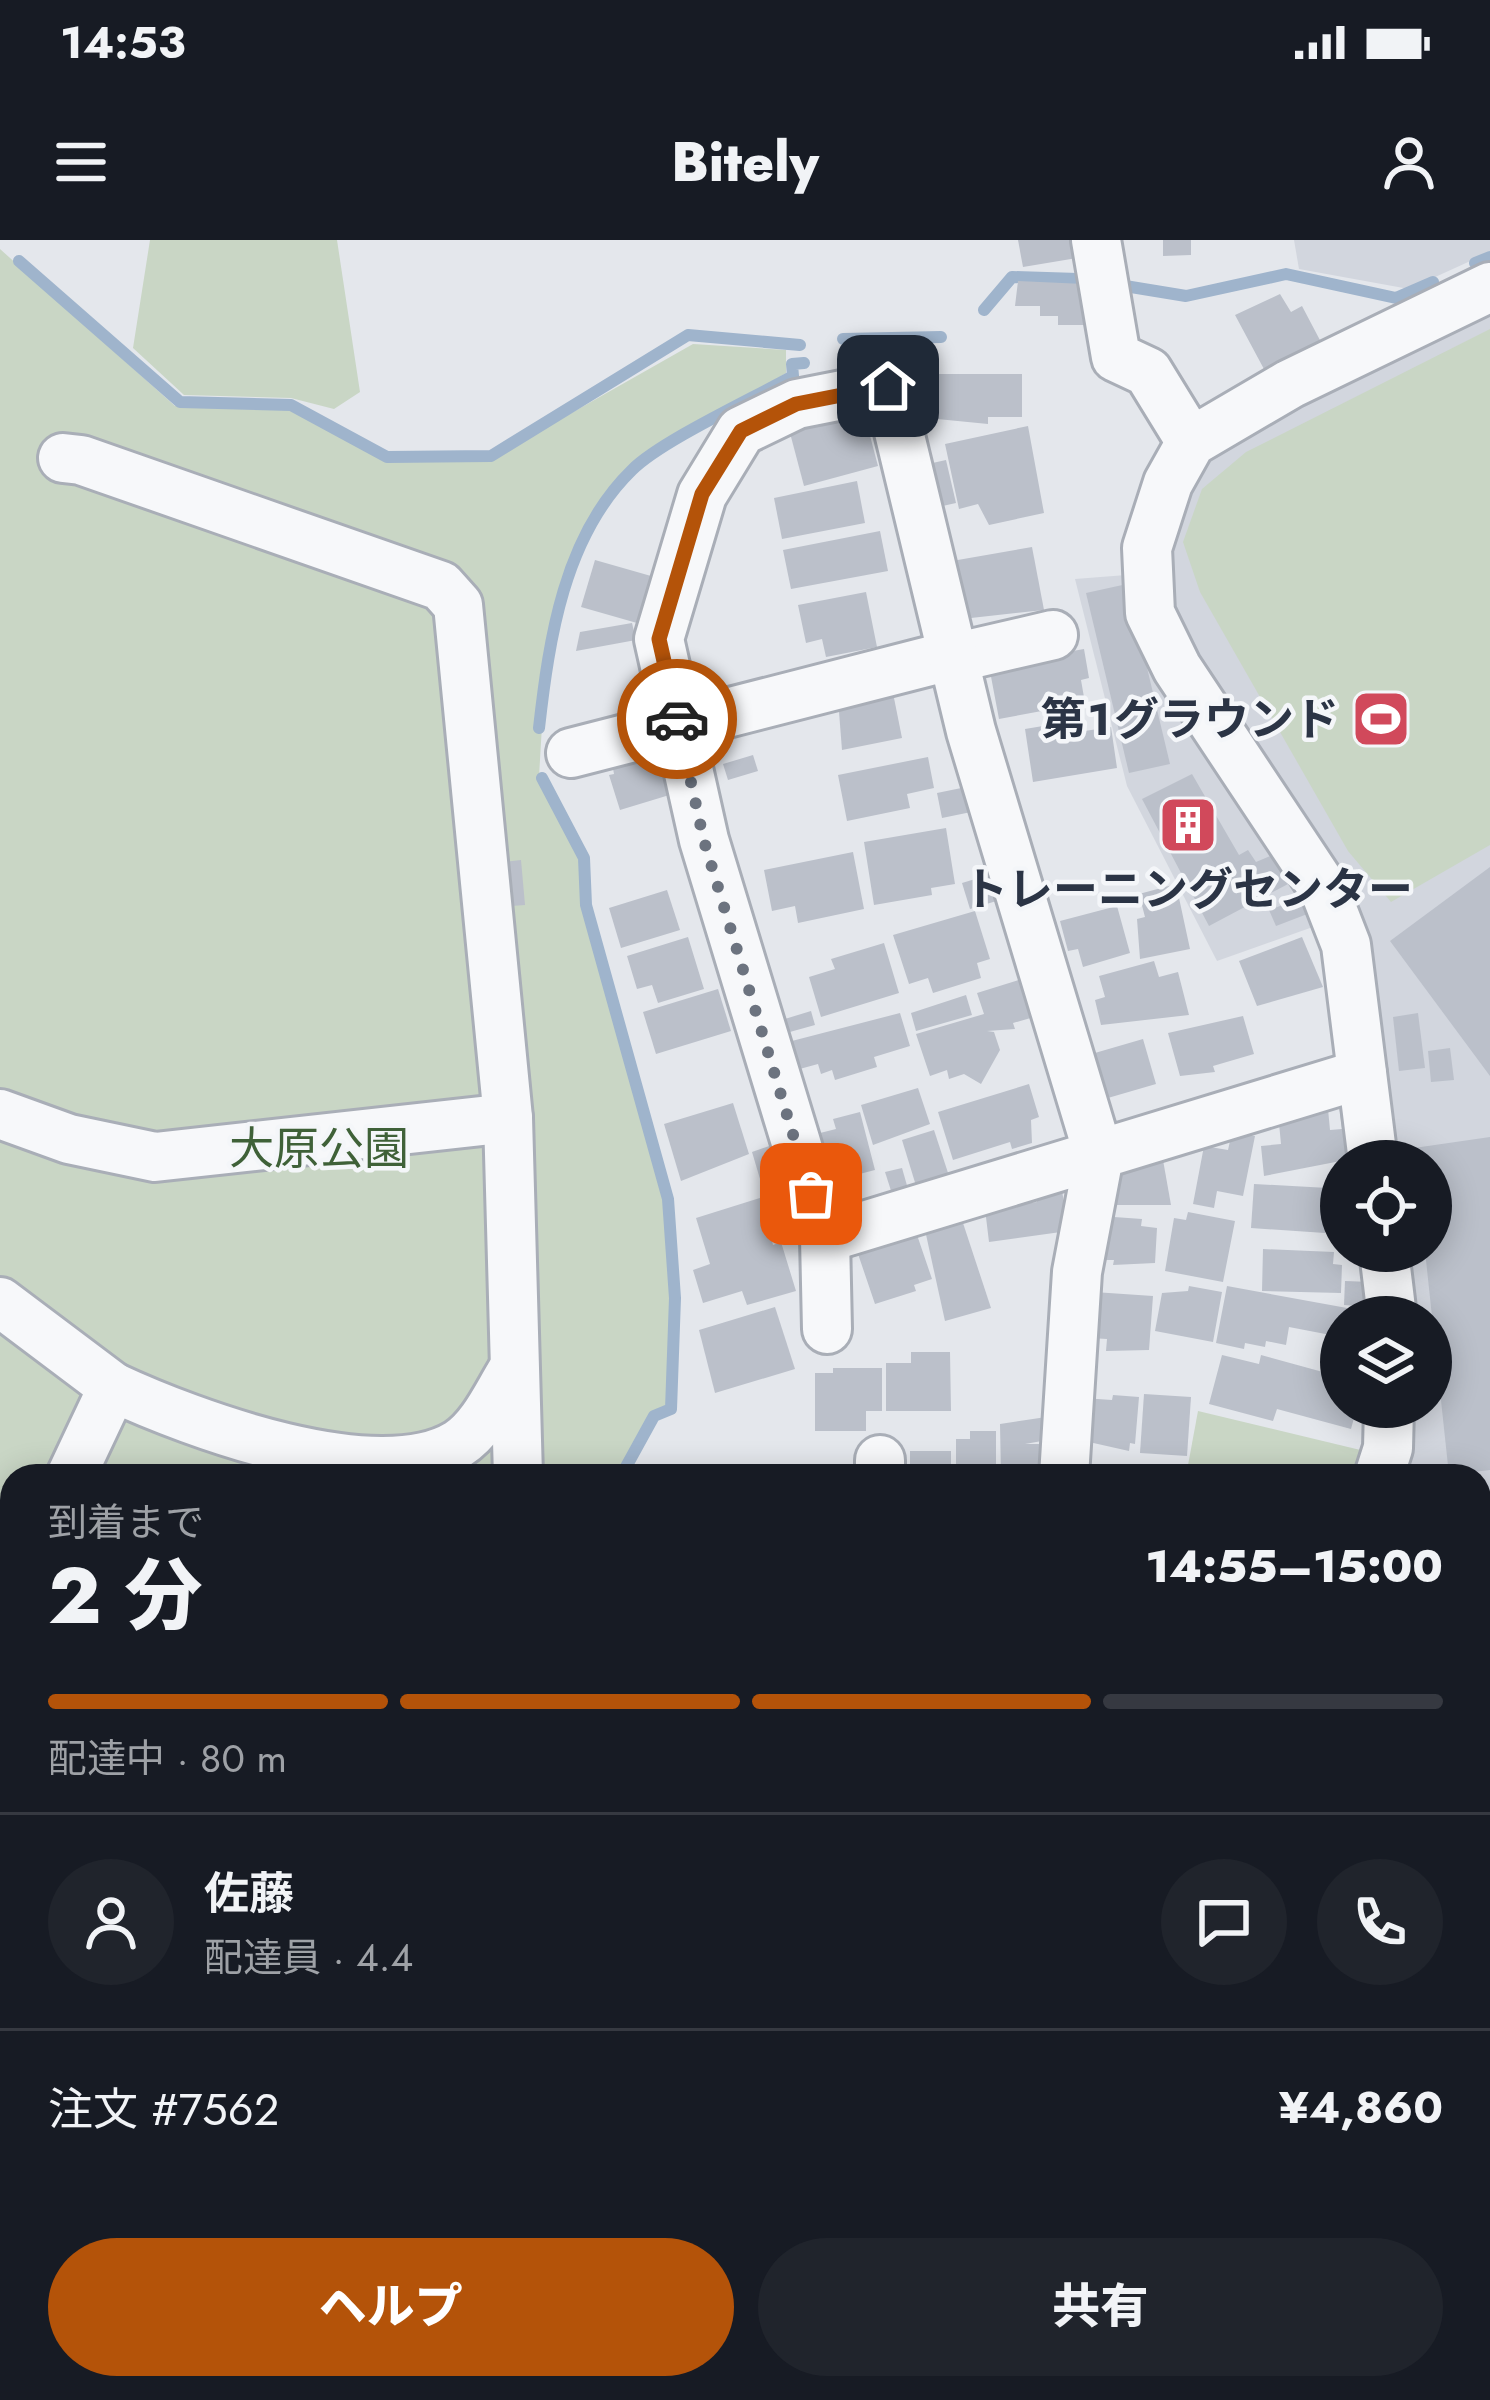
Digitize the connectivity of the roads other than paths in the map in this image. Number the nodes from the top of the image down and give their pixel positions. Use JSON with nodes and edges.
{"nodes":[{"id":1,"x":1096,"y":240,"type":"edge"},
{"id":2,"x":1490,"y":287,"type":"edge"},
{"id":3,"x":1192,"y":442,"type":"junction"},
{"id":4,"x":63,"y":458,"type":"dead end"},
{"id":5,"x":1052,"y":635,"type":"dead end"},
{"id":6,"x":953,"y":657,"type":"junction"},
{"id":7,"x":678,"y":723,"type":"junction"},
{"id":8,"x":571,"y":753,"type":"dead end"},
{"id":9,"x":1362,"y":1073,"type":"junction"},
{"id":10,"x":0,"y":1114,"type":"edge"},
{"id":11,"x":508,"y":1118,"type":"junction"},
{"id":12,"x":1370,"y":1140,"type":"edge"},
{"id":13,"x":1099,"y":1156,"type":"junction"},
{"id":14,"x":825,"y":1238,"type":"junction"},
{"id":15,"x":0,"y":1302,"type":"edge"},
{"id":16,"x":827,"y":1329,"type":"dead end"},
{"id":17,"x":512,"y":1371,"type":"junction"},
{"id":18,"x":113,"y":1387,"type":"junction"},
{"id":19,"x":1388,"y":1428,"type":"edge"},
{"id":20,"x":77,"y":1464,"type":"edge"},
{"id":21,"x":352,"y":1464,"type":"edge"},
{"id":22,"x":388,"y":1464,"type":"edge"},
{"id":23,"x":517,"y":1464,"type":"edge"},
{"id":24,"x":1065,"y":1464,"type":"edge"},
{"id":25,"x":1382,"y":1464,"type":"edge"}],
"edges":[{"from":1,"to":3,"type":"street"},
{"from":2,"to":3,"type":"street"},
{"from":3,"to":9,"type":"street"},
{"from":4,"to":11,"type":"street"},
{"from":5,"to":6,"type":"street"},
{"from":6,"to":7,"type":"street"},
{"from":6,"to":7,"type":"street"},
{"from":6,"to":13,"type":"street"},
{"from":7,"to":8,"type":"street"},
{"from":7,"to":14,"type":"street"},
{"from":9,"to":12,"type":"street"},
{"from":9,"to":13,"type":"street"},
{"from":10,"to":11,"type":"street"},
{"from":11,"to":17,"type":"street"},
{"from":13,"to":14,"type":"street"},
{"from":13,"to":24,"type":"street"},
{"from":14,"to":16,"type":"street"},
{"from":15,"to":18,"type":"street"},
{"from":17,"to":22,"type":"street"},
{"from":17,"to":23,"type":"street"},
{"from":18,"to":20,"type":"street"},
{"from":18,"to":21,"type":"street"},
{"from":19,"to":25,"type":"street"}]}
